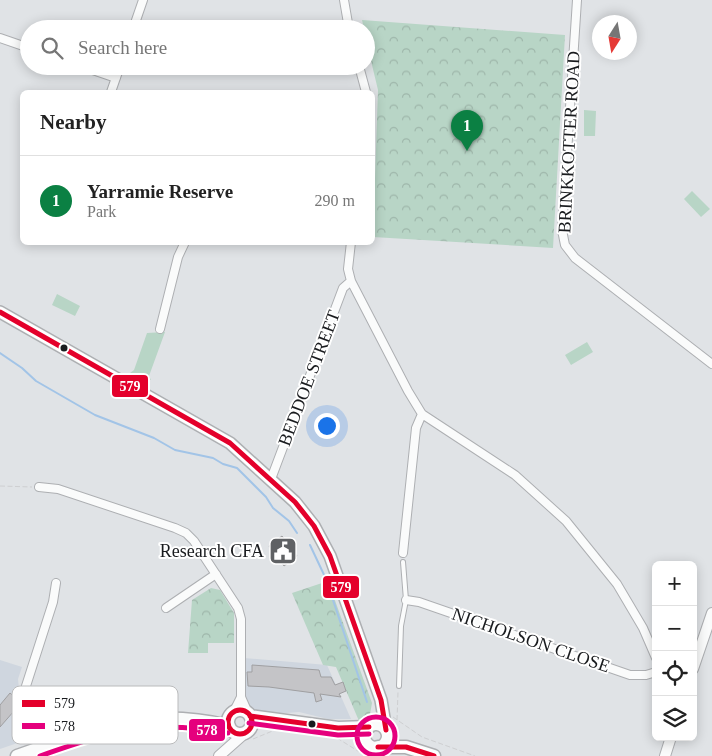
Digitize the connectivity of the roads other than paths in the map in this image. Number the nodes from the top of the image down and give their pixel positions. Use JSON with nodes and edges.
{"nodes":[{"id":1,"x":143,"y":0,"type":"edge"},
{"id":2,"x":344,"y":0,"type":"edge"},
{"id":3,"x":577,"y":0,"type":"edge"},
{"id":4,"x":136,"y":20,"type":"edge"},
{"id":5,"x":347,"y":20,"type":"edge"},
{"id":6,"x":0,"y":38,"type":"edge"},
{"id":7,"x":20,"y":45,"type":"edge"},
{"id":8,"x":107,"y":75,"type":"edge"},
{"id":9,"x":117,"y":75,"type":"edge"},
{"id":10,"x":361,"y":75,"type":"edge"},
{"id":11,"x":116,"y":78,"type":"junction"},
{"id":12,"x":112,"y":90,"type":"edge"},
{"id":13,"x":365,"y":90,"type":"edge"},
{"id":14,"x":184,"y":245,"type":"edge"},
{"id":15,"x":351,"y":245,"type":"edge"},
{"id":16,"x":351,"y":281,"type":"junction"},
{"id":17,"x":0,"y":312,"type":"edge"},
{"id":18,"x":160,"y":329,"type":"dead end"},
{"id":19,"x":712,"y":364,"type":"edge"},
{"id":20,"x":422,"y":414,"type":"junction"},
{"id":21,"x":271,"y":479,"type":"junction"},
{"id":22,"x":39,"y":487,"type":"road end"},
{"id":23,"x":402,"y":553,"type":"dead end"},
{"id":24,"x":403,"y":562,"type":"dead end"},
{"id":25,"x":216,"y":574,"type":"junction"},
{"id":26,"x":56,"y":583,"type":"dead end"},
{"id":27,"x":406,"y":600,"type":"junction"},
{"id":28,"x":166,"y":608,"type":"dead end"},
{"id":29,"x":712,"y":613,"type":"edge"},
{"id":30,"x":653,"y":651,"type":"edge"},
{"id":31,"x":697,"y":657,"type":"edge"},
{"id":32,"x":652,"y":674,"type":"edge"},
{"id":33,"x":26,"y":686,"type":"edge"},
{"id":34,"x":399,"y":686,"type":"road end"},
{"id":35,"x":241,"y":697,"type":"junction"},
{"id":36,"x":380,"y":697,"type":"junction"},
{"id":37,"x":249,"y":716,"type":"junction"},
{"id":38,"x":178,"y":720,"type":"edge"},
{"id":39,"x":230,"y":721,"type":"junction"},
{"id":40,"x":276,"y":725,"type":"junction"},
{"id":41,"x":369,"y":727,"type":"junction"},
{"id":42,"x":335,"y":731,"type":"junction"},
{"id":43,"x":387,"y":731,"type":"junction"},
{"id":44,"x":247,"y":735,"type":"junction"},
{"id":45,"x":670,"y":741,"type":"edge"},
{"id":46,"x":66,"y":744,"type":"edge"},
{"id":47,"x":414,"y":749,"type":"junction"},
{"id":48,"x":47,"y":751,"type":"edge"},
{"id":49,"x":369,"y":752,"type":"edge"},
{"id":50,"x":220,"y":755,"type":"edge"},
{"id":51,"x":17,"y":756,"type":"edge"},
{"id":52,"x":434,"y":756,"type":"edge"},
{"id":53,"x":665,"y":756,"type":"edge"}],
"edges":[{"from":1,"to":4,"type":"street"},
{"from":2,"to":5,"type":"street"},
{"from":3,"to":19,"type":"street","name":"BRINKKOTTER ROAD"},
{"from":6,"to":7,"type":"street"},
{"from":8,"to":11,"type":"street"},
{"from":9,"to":11,"type":"street"},
{"from":10,"to":13,"type":"street"},
{"from":11,"to":12,"type":"street"},
{"from":14,"to":18,"type":"street"},
{"from":15,"to":16,"type":"street"},
{"from":16,"to":20,"type":"street"},
{"from":16,"to":21,"type":"street","name":"BEDDOE STREET"},
{"from":17,"to":21,"type":"main road"},
{"from":20,"to":23,"type":"street"},
{"from":20,"to":30,"type":"street"},
{"from":21,"to":36,"type":"main road"},
{"from":22,"to":25,"type":"street"},
{"from":24,"to":27,"type":"lane"},
{"from":25,"to":28,"type":"street"},
{"from":25,"to":35,"type":"street"},
{"from":26,"to":33,"type":"street"},
{"from":27,"to":32,"type":"street","name":"NICHOLSON CLOSE"},
{"from":27,"to":34,"type":"lane"},
{"from":29,"to":31,"type":"street"},
{"from":35,"to":37,"type":"street"},
{"from":35,"to":39,"type":"street"},
{"from":36,"to":41,"type":"main road"},
{"from":36,"to":43,"type":"main road"},
{"from":37,"to":39,"type":"main road"},
{"from":37,"to":40,"type":"main road"},
{"from":37,"to":44,"type":"main road"},
{"from":38,"to":39,"type":"main road"},
{"from":39,"to":44,"type":"main road"},
{"from":39,"to":50,"type":"street"},
{"from":40,"to":42,"type":"main road"},
{"from":40,"to":44,"type":"main road"},
{"from":41,"to":42,"type":"main road"},
{"from":41,"to":43,"type":"main road"},
{"from":41,"to":49,"type":"main road"},
{"from":42,"to":49,"type":"main road"},
{"from":43,"to":47,"type":"main road"},
{"from":43,"to":49,"type":"main road"},
{"from":44,"to":50,"type":"street"},
{"from":45,"to":53,"type":"street"},
{"from":46,"to":48,"type":"main road"},
{"from":47,"to":49,"type":"main road"},
{"from":47,"to":52,"type":"main road"},
{"from":48,"to":51,"type":"main road"}]}
